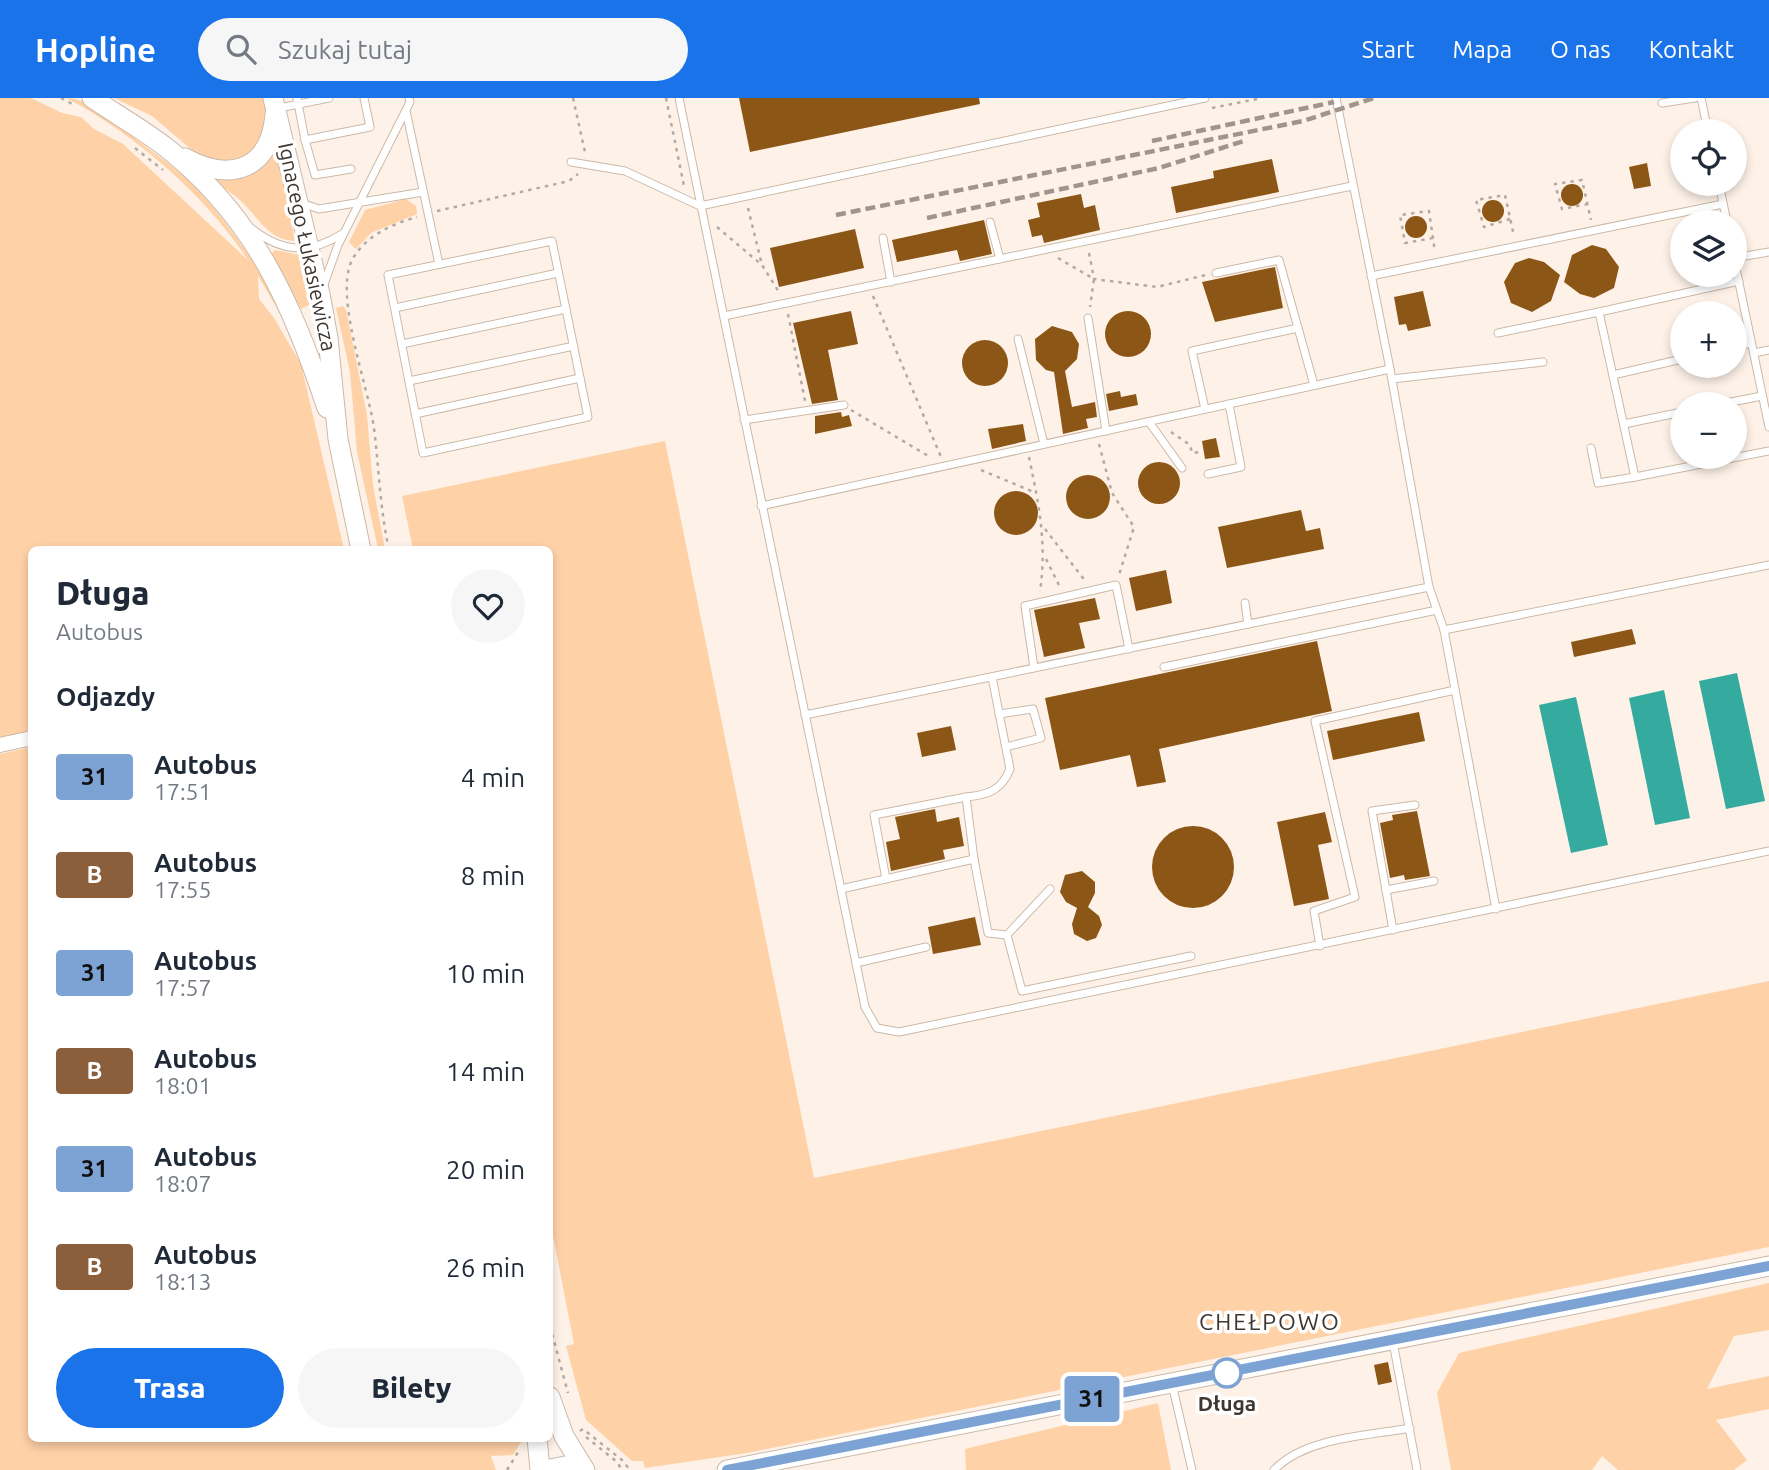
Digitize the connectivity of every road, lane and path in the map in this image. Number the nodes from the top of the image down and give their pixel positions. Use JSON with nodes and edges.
{"nodes":[{"id":1,"x":61,"y":98,"type":"edge"},
{"id":2,"x":330,"y":98,"type":"edge"},
{"id":3,"x":364,"y":98,"type":"edge"},
{"id":4,"x":409,"y":98,"type":"edge"},
{"id":5,"x":573,"y":98,"type":"edge"},
{"id":6,"x":666,"y":98,"type":"edge"},
{"id":7,"x":679,"y":98,"type":"edge"},
{"id":8,"x":1205,"y":98,"type":"edge"},
{"id":9,"x":1336,"y":98,"type":"edge"},
{"id":10,"x":1695,"y":98,"type":"edge"},
{"id":11,"x":1701,"y":98,"type":"edge"},
{"id":12,"x":1182,"y":100,"type":"edge"},
{"id":13,"x":298,"y":101,"type":"edge"},
{"id":14,"x":275,"y":103,"type":"edge"},
{"id":15,"x":1662,"y":103,"type":"dead end"},
{"id":16,"x":88,"y":104,"type":"edge"},
{"id":17,"x":406,"y":111,"type":"junction"},
{"id":18,"x":1705,"y":119,"type":"edge"},
{"id":19,"x":305,"y":140,"type":"junction"},
{"id":20,"x":131,"y":145,"type":"dead end"},
{"id":21,"x":169,"y":150,"type":"junction"},
{"id":22,"x":572,"y":162,"type":"dead end"},
{"id":23,"x":584,"y":166,"type":"junction"},
{"id":24,"x":351,"y":169,"type":"dead end"},
{"id":25,"x":168,"y":174,"type":"dead end"},
{"id":26,"x":1352,"y":186,"type":"junction"},
{"id":27,"x":423,"y":192,"type":"junction"},
{"id":28,"x":1721,"y":196,"type":"edge"},
{"id":29,"x":687,"y":199,"type":"junction"},
{"id":30,"x":298,"y":202,"type":"junction"},
{"id":31,"x":359,"y":202,"type":"junction"},
{"id":32,"x":1588,"y":204,"type":"junction"},
{"id":33,"x":1723,"y":204,"type":"junction"},
{"id":34,"x":700,"y":206,"type":"junction"},
{"id":35,"x":1724,"y":210,"type":"edge"},
{"id":36,"x":427,"y":214,"type":"junction"},
{"id":37,"x":702,"y":215,"type":"junction"},
{"id":38,"x":237,"y":217,"type":"junction"},
{"id":39,"x":1510,"y":219,"type":"junction"},
{"id":40,"x":990,"y":222,"type":"dead end"},
{"id":41,"x":1594,"y":230,"type":"junction"},
{"id":42,"x":344,"y":233,"type":"junction"},
{"id":43,"x":883,"y":238,"type":"dead end"},
{"id":44,"x":1433,"y":238,"type":"junction"},
{"id":45,"x":1086,"y":241,"type":"junction"},
{"id":46,"x":1516,"y":246,"type":"junction"},
{"id":47,"x":308,"y":249,"type":"junction"},
{"id":48,"x":1043,"y":250,"type":"junction"},
{"id":49,"x":1769,"y":252,"type":"edge"},
{"id":50,"x":1747,"y":256,"type":"edge"},
{"id":51,"x":1000,"y":259,"type":"junction"},
{"id":52,"x":1436,"y":263,"type":"junction"},
{"id":53,"x":439,"y":264,"type":"junction"},
{"id":54,"x":558,"y":273,"type":"junction"},
{"id":55,"x":1216,"y":273,"type":"joint"},
{"id":56,"x":1371,"y":276,"type":"junction"},
{"id":57,"x":1094,"y":279,"type":"junction"},
{"id":58,"x":891,"y":282,"type":"junction"},
{"id":59,"x":869,"y":286,"type":"junction"},
{"id":60,"x":1712,"y":287,"type":"edge"},
{"id":61,"x":1740,"y":287,"type":"edge"},
{"id":62,"x":320,"y":295,"type":"junction"},
{"id":63,"x":786,"y":303,"type":"junction"},
{"id":64,"x":395,"y":308,"type":"junction"},
{"id":65,"x":566,"y":309,"type":"junction"},
{"id":66,"x":1599,"y":312,"type":"junction"},
{"id":67,"x":724,"y":316,"type":"junction"},
{"id":68,"x":1088,"y":318,"type":"joint"},
{"id":69,"x":1298,"y":328,"type":"junction"},
{"id":70,"x":1498,"y":333,"type":"dead end"},
{"id":71,"x":1018,"y":339,"type":"dead end"},
{"id":72,"x":1751,"y":343,"type":"junction"},
{"id":73,"x":402,"y":344,"type":"junction"},
{"id":74,"x":1747,"y":344,"type":"edge"},
{"id":75,"x":574,"y":346,"type":"junction"},
{"id":76,"x":1769,"y":349,"type":"edge"},
{"id":77,"x":1754,"y":353,"type":"junction"},
{"id":78,"x":1543,"y":362,"type":"dead end"},
{"id":79,"x":1670,"y":362,"type":"edge"},
{"id":80,"x":1390,"y":369,"type":"junction"},
{"id":81,"x":1613,"y":375,"type":"junction"},
{"id":82,"x":580,"y":377,"type":"junction"},
{"id":83,"x":1392,"y":379,"type":"junction"},
{"id":84,"x":409,"y":381,"type":"junction"},
{"id":85,"x":1314,"y":385,"type":"junction"},
{"id":86,"x":1762,"y":396,"type":"junction"},
{"id":87,"x":1747,"y":399,"type":"edge"},
{"id":88,"x":1229,"y":404,"type":"junction"},
{"id":89,"x":844,"y":405,"type":"joint"},
{"id":90,"x":1205,"y":409,"type":"junction"},
{"id":91,"x":807,"y":411,"type":"junction"},
{"id":92,"x":415,"y":414,"type":"junction"},
{"id":93,"x":1670,"y":414,"type":"edge"},
{"id":94,"x":744,"y":420,"type":"junction"},
{"id":95,"x":1151,"y":421,"type":"junction"},
{"id":96,"x":1624,"y":424,"type":"junction"},
{"id":97,"x":1769,"y":427,"type":"edge"},
{"id":98,"x":1107,"y":431,"type":"junction"},
{"id":99,"x":1096,"y":434,"type":"junction"},
{"id":100,"x":338,"y":439,"type":"junction"},
{"id":101,"x":1044,"y":444,"type":"junction"},
{"id":102,"x":1027,"y":448,"type":"junction"},
{"id":103,"x":1591,"y":448,"type":"dead end"},
{"id":104,"x":1769,"y":451,"type":"edge"},
{"id":105,"x":1201,"y":452,"type":"dead end"},
{"id":106,"x":962,"y":462,"type":"junction"},
{"id":107,"x":945,"y":466,"type":"junction"},
{"id":108,"x":1182,"y":468,"type":"dead end"},
{"id":109,"x":1208,"y":474,"type":"dead end"},
{"id":110,"x":1635,"y":477,"type":"junction"},
{"id":111,"x":1036,"y":493,"type":"junction"},
{"id":112,"x":761,"y":506,"type":"junction"},
{"id":113,"x":1043,"y":527,"type":"junction"},
{"id":114,"x":360,"y":546,"type":"edge"},
{"id":115,"x":388,"y":546,"type":"edge"},
{"id":116,"x":1045,"y":557,"type":"junction"},
{"id":117,"x":1769,"y":565,"type":"edge"},
{"id":118,"x":1116,"y":584,"type":"junction"},
{"id":119,"x":1429,"y":587,"type":"junction"},
{"id":120,"x":1092,"y":590,"type":"junction"},
{"id":121,"x":1064,"y":597,"type":"junction"},
{"id":122,"x":1038,"y":603,"type":"junction"},
{"id":123,"x":1245,"y":603,"type":"dead end"},
{"id":124,"x":1437,"y":610,"type":"junction"},
{"id":125,"x":1248,"y":624,"type":"junction"},
{"id":126,"x":1444,"y":630,"type":"junction"},
{"id":127,"x":1129,"y":649,"type":"junction"},
{"id":128,"x":1164,"y":667,"type":"dead end"},
{"id":129,"x":1034,"y":668,"type":"junction"},
{"id":130,"x":992,"y":677,"type":"junction"},
{"id":131,"x":1455,"y":690,"type":"junction"},
{"id":132,"x":999,"y":714,"type":"junction"},
{"id":133,"x":805,"y":715,"type":"junction"},
{"id":134,"x":28,"y":739,"type":"edge"},
{"id":135,"x":0,"y":745,"type":"edge"},
{"id":136,"x":1006,"y":747,"type":"junction"},
{"id":137,"x":966,"y":797,"type":"junction"},
{"id":138,"x":1415,"y":804,"type":"dead end"},
{"id":139,"x":1769,"y":851,"type":"edge"},
{"id":140,"x":974,"y":859,"type":"junction"},
{"id":141,"x":886,"y":879,"type":"junction"},
{"id":142,"x":1434,"y":881,"type":"dead end"},
{"id":143,"x":841,"y":889,"type":"junction"},
{"id":144,"x":1050,"y":889,"type":"dead end"},
{"id":145,"x":1386,"y":890,"type":"junction"},
{"id":146,"x":1496,"y":909,"type":"junction"},
{"id":147,"x":1393,"y":930,"type":"junction"},
{"id":148,"x":1007,"y":935,"type":"junction"},
{"id":149,"x":1320,"y":946,"type":"junction"},
{"id":150,"x":926,"y":947,"type":"dead end"},
{"id":151,"x":1191,"y":956,"type":"dead end"},
{"id":152,"x":856,"y":963,"type":"junction"},
{"id":153,"x":1769,"y":1266,"type":"edge"},
{"id":154,"x":553,"y":1336,"type":"edge"},
{"id":155,"x":1394,"y":1342,"type":"junction"},
{"id":156,"x":1172,"y":1383,"type":"junction"},
{"id":157,"x":553,"y":1405,"type":"edge"},
{"id":158,"x":571,"y":1405,"type":"dead end"},
{"id":159,"x":576,"y":1425,"type":"dead end"},
{"id":160,"x":1410,"y":1428,"type":"junction"},
{"id":161,"x":538,"y":1442,"type":"edge"},
{"id":162,"x":734,"y":1469,"type":"edge"},
{"id":163,"x":542,"y":1470,"type":"edge"},
{"id":164,"x":583,"y":1470,"type":"edge"},
{"id":165,"x":622,"y":1470,"type":"edge"},
{"id":166,"x":1192,"y":1470,"type":"edge"},
{"id":167,"x":1274,"y":1470,"type":"edge"},
{"id":168,"x":1417,"y":1470,"type":"edge"}],
"edges":[{"from":1,"to":16,"type":"path"},
{"from":2,"to":13,"type":"lane"},
{"from":3,"to":19,"type":"lane"},
{"from":4,"to":17,"type":"lane"},
{"from":5,"to":23,"type":"path"},
{"from":6,"to":29,"type":"path"},
{"from":7,"to":34,"type":"lane"},
{"from":8,"to":12,"type":"lane"},
{"from":9,"to":26,"type":"lane"},
{"from":10,"to":15,"type":"lane"},
{"from":11,"to":18,"type":"lane"},
{"from":12,"to":34,"type":"lane"},
{"from":13,"to":14,"type":"lane"},
{"from":13,"to":19,"type":"lane"},
{"from":14,"to":21,"type":"main road"},
{"from":14,"to":30,"type":"main road","name":"Ignacego Łukasiewicza"},
{"from":16,"to":21,"type":"main road","name":"Ignacego Łukasiewicza"},
{"from":17,"to":27,"type":"lane"},
{"from":17,"to":31,"type":"lane"},
{"from":19,"to":24,"type":"lane"},
{"from":20,"to":25,"type":"path"},
{"from":21,"to":38,"type":"main road","name":"Ignacego Łukasiewicza"},
{"from":22,"to":23,"type":"lane"},
{"from":23,"to":29,"type":"lane"},
{"from":23,"to":36,"type":"path"},
{"from":26,"to":45,"type":"lane"},
{"from":26,"to":56,"type":"lane"},
{"from":27,"to":31,"type":"lane"},
{"from":27,"to":36,"type":"lane"},
{"from":28,"to":33,"type":"lane"},
{"from":29,"to":34,"type":"lane"},
{"from":30,"to":31,"type":"lane"},
{"from":30,"to":47,"type":"main road","name":"Ignacego Łukasiewicza"},
{"from":31,"to":42,"type":"lane"},
{"from":32,"to":32,"type":"path"},
{"from":32,"to":41,"type":"path"},
{"from":33,"to":35,"type":"lane"},
{"from":33,"to":41,"type":"lane"},
{"from":34,"to":37,"type":"lane"},
{"from":36,"to":53,"type":"lane"},
{"from":36,"to":115,"type":"path"},
{"from":37,"to":63,"type":"path"},
{"from":37,"to":67,"type":"lane"},
{"from":38,"to":47,"type":"lane"},
{"from":38,"to":100,"type":"main road","name":"Ignacego Łukasiewicza"},
{"from":39,"to":39,"type":"path"},
{"from":39,"to":46,"type":"path"},
{"from":40,"to":51,"type":"lane"},
{"from":41,"to":46,"type":"lane"},
{"from":42,"to":47,"type":"lane"},
{"from":42,"to":62,"type":"lane"},
{"from":43,"to":58,"type":"lane"},
{"from":44,"to":44,"type":"path"},
{"from":44,"to":52,"type":"path"},
{"from":45,"to":48,"type":"lane"},
{"from":45,"to":57,"type":"path"},
{"from":46,"to":52,"type":"lane"},
{"from":47,"to":62,"type":"main road","name":"Ignacego Łukasiewicza"},
{"from":48,"to":51,"type":"lane"},
{"from":48,"to":57,"type":"path"},
{"from":49,"to":50,"type":"lane"},
{"from":51,"to":58,"type":"lane"},
{"from":52,"to":56,"type":"lane"},
{"from":53,"to":54,"type":"lane"},
{"from":53,"to":64,"type":"lane"},
{"from":54,"to":64,"type":"lane"},
{"from":54,"to":65,"type":"lane"},
{"from":55,"to":57,"type":"path"},
{"from":55,"to":69,"type":"lane"},
{"from":56,"to":80,"type":"lane"},
{"from":57,"to":68,"type":"path"},
{"from":58,"to":59,"type":"lane"},
{"from":59,"to":63,"type":"lane"},
{"from":59,"to":107,"type":"path"},
{"from":60,"to":66,"type":"lane"},
{"from":61,"to":72,"type":"lane"},
{"from":62,"to":100,"type":"main road","name":"Ignacego Łukasiewicza"},
{"from":63,"to":67,"type":"lane"},
{"from":63,"to":91,"type":"path"},
{"from":64,"to":73,"type":"lane"},
{"from":65,"to":73,"type":"lane"},
{"from":65,"to":75,"type":"lane"},
{"from":66,"to":70,"type":"lane"},
{"from":66,"to":81,"type":"lane"},
{"from":67,"to":94,"type":"lane"},
{"from":68,"to":98,"type":"lane"},
{"from":69,"to":85,"type":"lane"},
{"from":69,"to":90,"type":"lane"},
{"from":71,"to":101,"type":"lane"},
{"from":72,"to":74,"type":"lane"},
{"from":72,"to":77,"type":"lane"},
{"from":73,"to":84,"type":"lane"},
{"from":75,"to":82,"type":"lane"},
{"from":75,"to":84,"type":"lane"},
{"from":76,"to":77,"type":"lane"},
{"from":77,"to":86,"type":"lane"},
{"from":78,"to":83,"type":"lane"},
{"from":79,"to":81,"type":"lane"},
{"from":80,"to":83,"type":"lane"},
{"from":80,"to":85,"type":"lane"},
{"from":81,"to":96,"type":"lane"},
{"from":82,"to":92,"type":"lane"},
{"from":82,"to":92,"type":"lane"},
{"from":83,"to":119,"type":"lane"},
{"from":84,"to":92,"type":"lane"},
{"from":85,"to":88,"type":"lane"},
{"from":86,"to":87,"type":"lane"},
{"from":86,"to":97,"type":"lane"},
{"from":88,"to":90,"type":"lane"},
{"from":88,"to":109,"type":"lane"},
{"from":89,"to":91,"type":"lane"},
{"from":89,"to":107,"type":"path"},
{"from":90,"to":95,"type":"lane"},
{"from":91,"to":94,"type":"lane"},
{"from":93,"to":96,"type":"lane"},
{"from":94,"to":112,"type":"lane"},
{"from":95,"to":98,"type":"lane"},
{"from":95,"to":105,"type":"path"},
{"from":95,"to":108,"type":"lane"},
{"from":96,"to":110,"type":"lane"},
{"from":98,"to":99,"type":"lane"},
{"from":99,"to":101,"type":"lane"},
{"from":99,"to":118,"type":"path"},
{"from":100,"to":114,"type":"main road","name":"Ignacego Łukasiewicza"},
{"from":101,"to":102,"type":"lane"},
{"from":102,"to":106,"type":"lane"},
{"from":102,"to":111,"type":"path"},
{"from":103,"to":110,"type":"lane"},
{"from":104,"to":110,"type":"lane"},
{"from":106,"to":107,"type":"lane"},
{"from":106,"to":111,"type":"path"},
{"from":107,"to":112,"type":"lane"},
{"from":111,"to":113,"type":"path"},
{"from":112,"to":133,"type":"lane"},
{"from":113,"to":116,"type":"path"},
{"from":113,"to":120,"type":"path"},
{"from":116,"to":121,"type":"path"},
{"from":116,"to":122,"type":"path"},
{"from":117,"to":126,"type":"lane"},
{"from":118,"to":120,"type":"lane"},
{"from":118,"to":127,"type":"lane"},
{"from":119,"to":124,"type":"lane"},
{"from":119,"to":125,"type":"lane"},
{"from":120,"to":121,"type":"lane"},
{"from":121,"to":122,"type":"lane"},
{"from":122,"to":129,"type":"lane"},
{"from":123,"to":125,"type":"lane"},
{"from":124,"to":126,"type":"lane"},
{"from":124,"to":128,"type":"lane"},
{"from":125,"to":127,"type":"lane"},
{"from":126,"to":131,"type":"lane"},
{"from":127,"to":129,"type":"lane"},
{"from":129,"to":130,"type":"lane"},
{"from":130,"to":132,"type":"lane"},
{"from":130,"to":133,"type":"lane"},
{"from":131,"to":146,"type":"lane"},
{"from":131,"to":149,"type":"lane"},
{"from":132,"to":136,"type":"lane"},
{"from":132,"to":136,"type":"lane"},
{"from":133,"to":143,"type":"lane"},
{"from":134,"to":135,"type":"street"},
{"from":136,"to":137,"type":"lane"},
{"from":137,"to":140,"type":"lane"},
{"from":137,"to":141,"type":"lane"},
{"from":138,"to":145,"type":"lane"},
{"from":139,"to":146,"type":"lane"},
{"from":140,"to":141,"type":"lane"},
{"from":140,"to":148,"type":"lane"},
{"from":141,"to":143,"type":"lane"},
{"from":142,"to":145,"type":"lane"},
{"from":143,"to":152,"type":"lane"},
{"from":144,"to":148,"type":"lane"},
{"from":145,"to":147,"type":"lane"},
{"from":146,"to":147,"type":"lane"},
{"from":147,"to":149,"type":"lane"},
{"from":148,"to":151,"type":"lane"},
{"from":149,"to":152,"type":"lane"},
{"from":150,"to":152,"type":"lane"},
{"from":153,"to":155,"type":"main road"},
{"from":154,"to":158,"type":"path"},
{"from":155,"to":156,"type":"main road"},
{"from":155,"to":160,"type":"lane"},
{"from":156,"to":162,"type":"main road"},
{"from":156,"to":166,"type":"lane"},
{"from":157,"to":164,"type":"main road"},
{"from":159,"to":165,"type":"path"},
{"from":160,"to":167,"type":"lane"},
{"from":160,"to":168,"type":"lane"},
{"from":161,"to":163,"type":"main road"},
{"from":163,"to":164,"type":"main road"}]}
